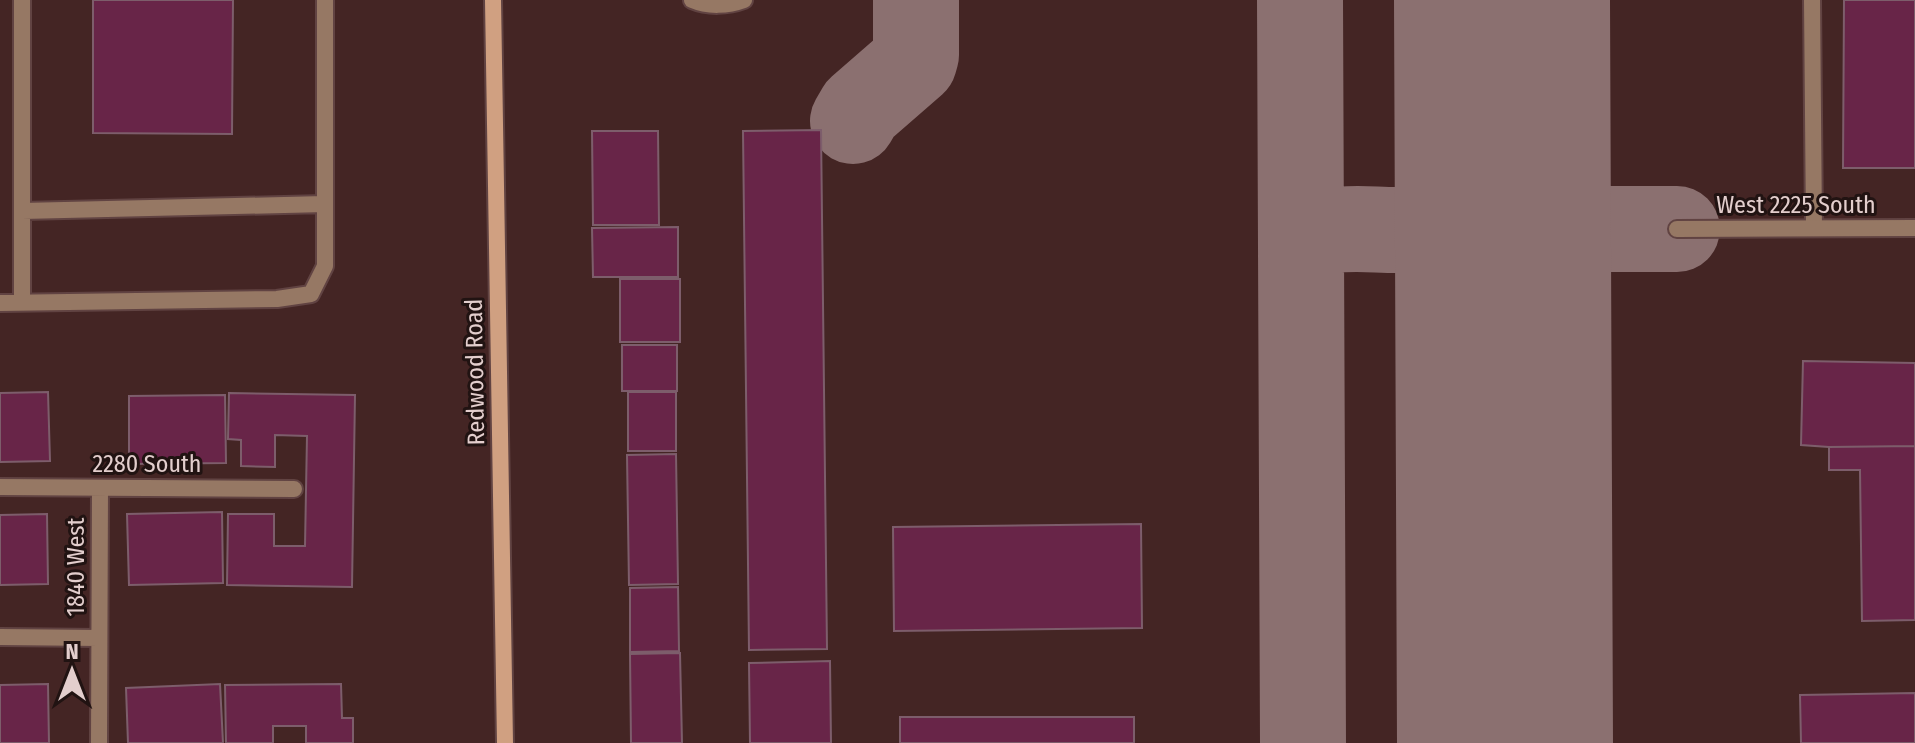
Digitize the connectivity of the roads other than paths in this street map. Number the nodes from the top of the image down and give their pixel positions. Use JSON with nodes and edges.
{"nodes":[{"id":1,"x":22,"y":0,"type":"edge"},
{"id":2,"x":325,"y":0,"type":"edge"},
{"id":3,"x":493,"y":0,"type":"edge"},
{"id":4,"x":692,"y":0,"type":"edge"},
{"id":5,"x":744,"y":0,"type":"edge"},
{"id":6,"x":1812,"y":0,"type":"edge"},
{"id":7,"x":325,"y":204,"type":"junction"},
{"id":8,"x":22,"y":211,"type":"junction"},
{"id":9,"x":1814,"y":228,"type":"junction"},
{"id":10,"x":1915,"y":228,"type":"edge"},
{"id":11,"x":1677,"y":229,"type":"dead end"},
{"id":12,"x":22,"y":302,"type":"junction"},
{"id":13,"x":0,"y":303,"type":"edge"},
{"id":14,"x":0,"y":487,"type":"edge"},
{"id":15,"x":100,"y":488,"type":"junction"},
{"id":16,"x":294,"y":489,"type":"dead end"},
{"id":17,"x":0,"y":637,"type":"edge"},
{"id":18,"x":99,"y":638,"type":"junction"},
{"id":19,"x":99,"y":743,"type":"edge"},
{"id":20,"x":505,"y":743,"type":"edge"}],
"edges":[{"from":1,"to":8,"type":"street"},
{"from":2,"to":7,"type":"street"},
{"from":3,"to":20,"type":"main road","name":"Redwood Road"},
{"from":4,"to":5,"type":"street"},
{"from":6,"to":9,"type":"street"},
{"from":7,"to":8,"type":"street"},
{"from":7,"to":12,"type":"street"},
{"from":8,"to":12,"type":"street"},
{"from":9,"to":10,"type":"street","name":"West 2225 South"},
{"from":9,"to":11,"type":"street","name":"West 2225 South"},
{"from":12,"to":13,"type":"street"},
{"from":14,"to":15,"type":"street","name":"2280 South"},
{"from":15,"to":16,"type":"street","name":"2280 South"},
{"from":15,"to":18,"type":"street","name":"1840 West"},
{"from":17,"to":18,"type":"street"},
{"from":18,"to":19,"type":"street","name":"1840 West"}]}
